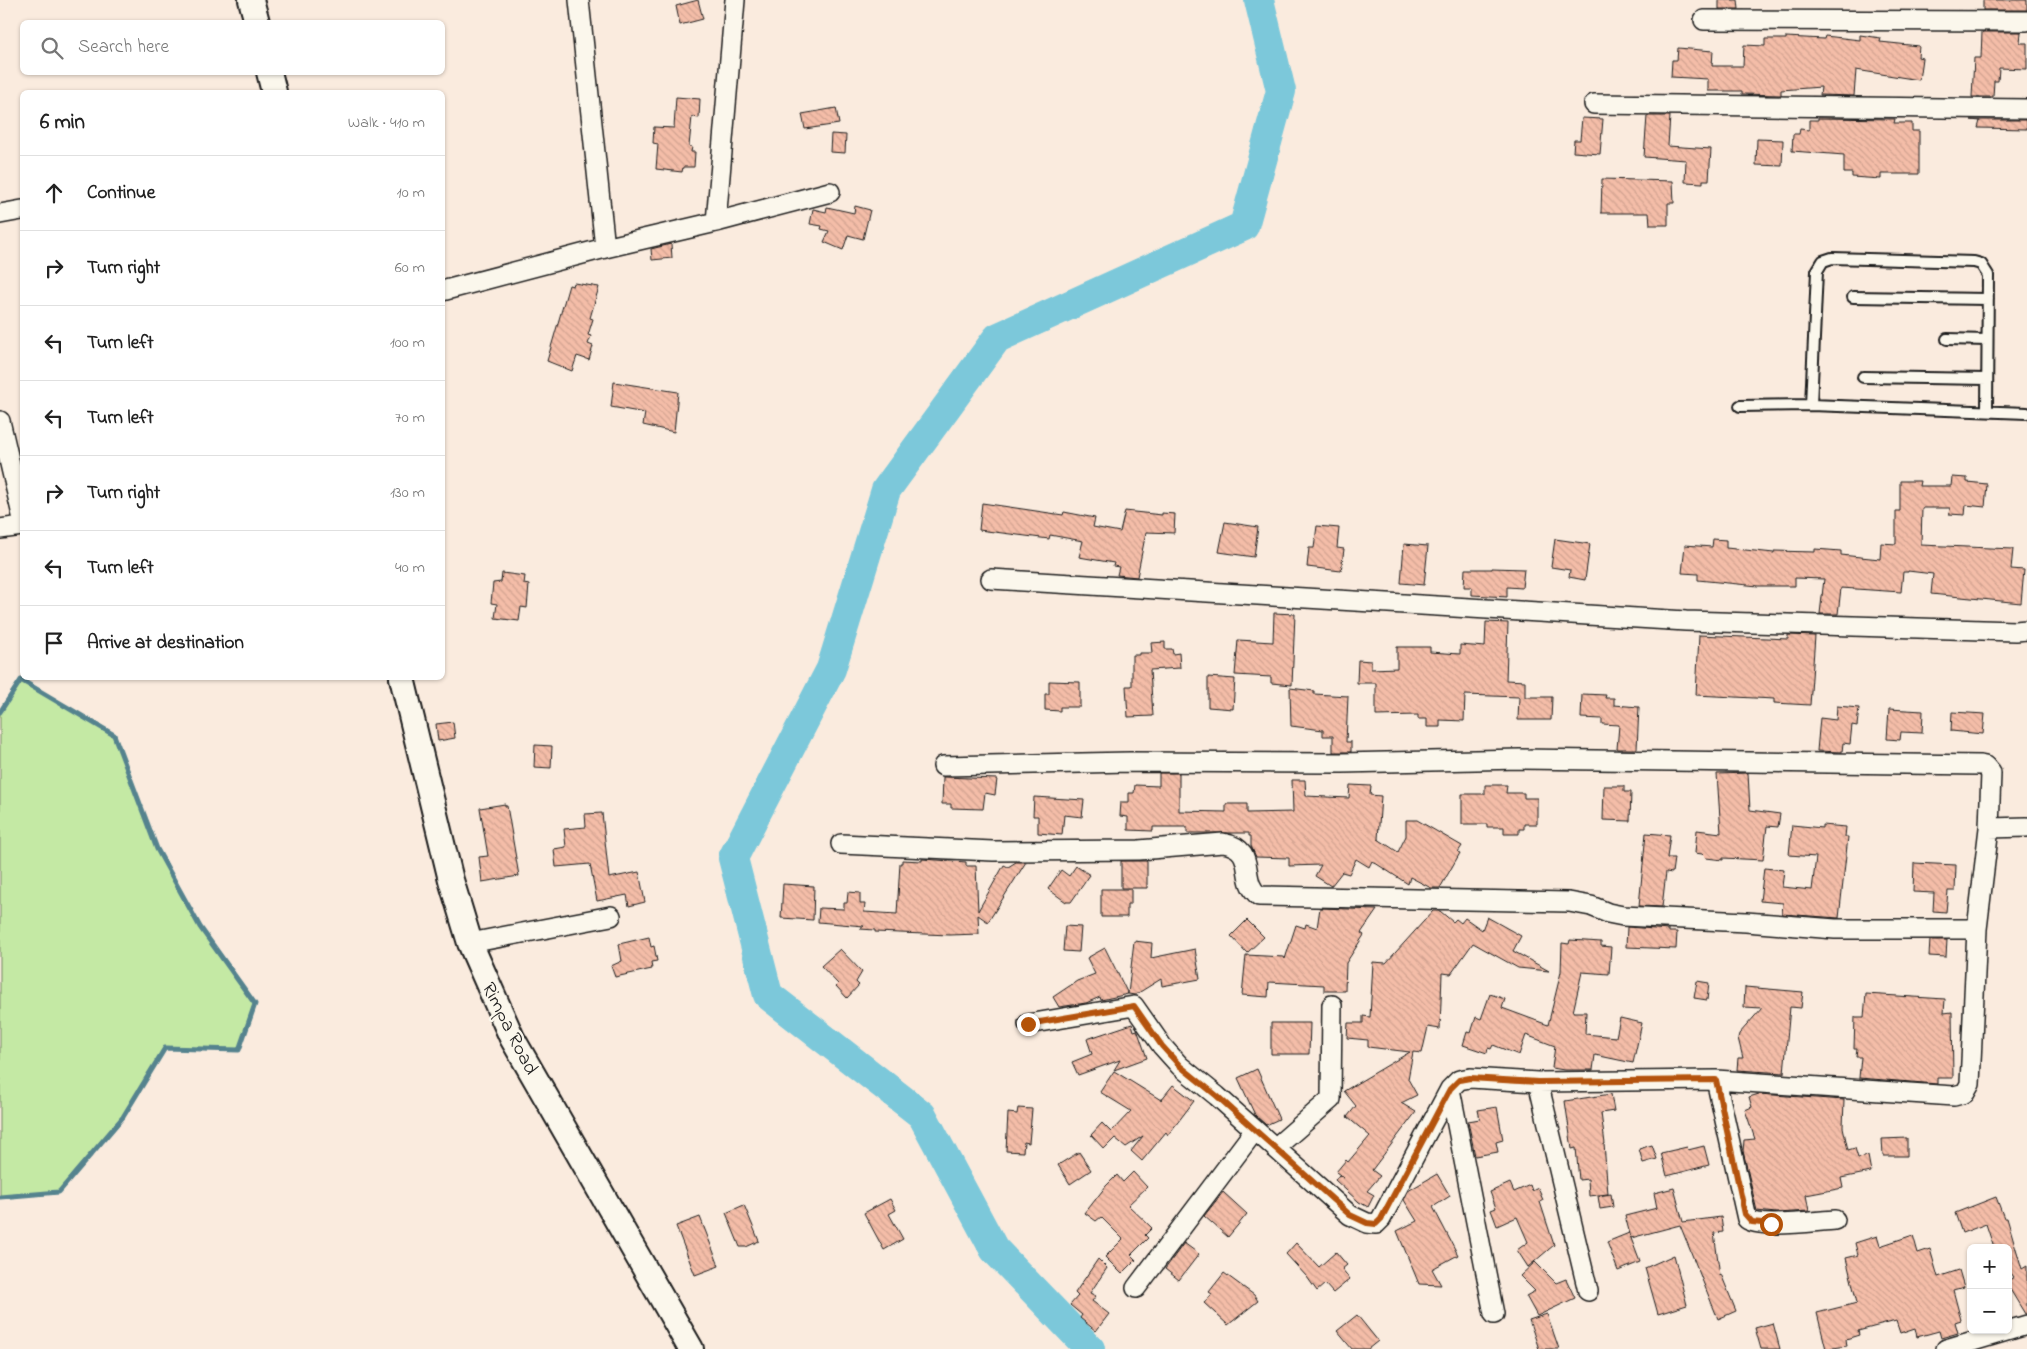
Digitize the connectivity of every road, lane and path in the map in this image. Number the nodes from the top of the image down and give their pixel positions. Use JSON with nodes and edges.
{"nodes":[{"id":1,"x":251,"y":0,"type":"edge"},
{"id":2,"x":579,"y":0,"type":"edge"},
{"id":3,"x":735,"y":0,"type":"edge"},
{"id":4,"x":256,"y":20,"type":"edge"},
{"id":5,"x":1704,"y":20,"type":"dead end"},
{"id":6,"x":2027,"y":21,"type":"edge"},
{"id":7,"x":270,"y":75,"type":"edge"},
{"id":8,"x":274,"y":90,"type":"edge"},
{"id":9,"x":1594,"y":104,"type":"dead end"},
{"id":10,"x":2027,"y":109,"type":"edge"},
{"id":11,"x":830,"y":192,"type":"dead end"},
{"id":12,"x":20,"y":210,"type":"edge"},
{"id":13,"x":0,"y":214,"type":"edge"},
{"id":14,"x":716,"y":222,"type":"junction"},
{"id":15,"x":605,"y":248,"type":"junction"},
{"id":16,"x":445,"y":290,"type":"edge"},
{"id":17,"x":1853,"y":297,"type":"dead end"},
{"id":18,"x":1988,"y":299,"type":"junction"},
{"id":19,"x":1947,"y":339,"type":"dead end"},
{"id":20,"x":1988,"y":340,"type":"junction"},
{"id":21,"x":1863,"y":377,"type":"dead end"},
{"id":22,"x":1987,"y":379,"type":"junction"},
{"id":23,"x":1811,"y":405,"type":"junction"},
{"id":24,"x":1740,"y":406,"type":"dead end"},
{"id":25,"x":1987,"y":412,"type":"junction"},
{"id":26,"x":2027,"y":413,"type":"edge"},
{"id":27,"x":0,"y":421,"type":"edge"},
{"id":28,"x":20,"y":506,"type":"edge"},
{"id":29,"x":20,"y":526,"type":"edge"},
{"id":30,"x":0,"y":529,"type":"edge"},
{"id":31,"x":991,"y":579,"type":"dead end"},
{"id":32,"x":2027,"y":630,"type":"edge"},
{"id":33,"x":402,"y":680,"type":"edge"},
{"id":34,"x":943,"y":766,"type":"dead end"},
{"id":35,"x":2027,"y":827,"type":"edge"},
{"id":36,"x":1989,"y":828,"type":"junction"},
{"id":37,"x":841,"y":844,"type":"dead end"},
{"id":38,"x":611,"y":916,"type":"dead end"},
{"id":39,"x":1977,"y":929,"type":"junction"},
{"id":40,"x":470,"y":943,"type":"junction"},
{"id":41,"x":1332,"y":1005,"type":"dead end"},
{"id":42,"x":1028,"y":1024,"type":"dead end"},
{"id":43,"x":1716,"y":1080,"type":"junction"},
{"id":44,"x":1538,"y":1082,"type":"junction"},
{"id":45,"x":1450,"y":1089,"type":"junction"},
{"id":46,"x":1255,"y":1130,"type":"junction"},
{"id":47,"x":1275,"y":1148,"type":"junction"},
{"id":48,"x":1835,"y":1220,"type":"dead end"},
{"id":49,"x":1136,"y":1288,"type":"dead end"},
{"id":50,"x":1588,"y":1290,"type":"dead end"},
{"id":51,"x":1494,"y":1314,"type":"dead end"},
{"id":52,"x":2027,"y":1325,"type":"edge"},
{"id":53,"x":691,"y":1349,"type":"edge"},
{"id":54,"x":1946,"y":1349,"type":"edge"}],
"edges":[{"from":1,"to":4,"type":"street"},
{"from":2,"to":15,"type":"street"},
{"from":3,"to":14,"type":"street"},
{"from":5,"to":6,"type":"street"},
{"from":7,"to":8,"type":"street"},
{"from":9,"to":10,"type":"street"},
{"from":11,"to":14,"type":"street"},
{"from":12,"to":13,"type":"street"},
{"from":14,"to":15,"type":"street"},
{"from":15,"to":16,"type":"street"},
{"from":17,"to":18,"type":"lane"},
{"from":18,"to":20,"type":"lane"},
{"from":18,"to":23,"type":"lane"},
{"from":19,"to":20,"type":"lane"},
{"from":20,"to":22,"type":"lane"},
{"from":21,"to":22,"type":"lane"},
{"from":22,"to":25,"type":"lane"},
{"from":23,"to":24,"type":"lane"},
{"from":23,"to":25,"type":"lane"},
{"from":25,"to":26,"type":"lane"},
{"from":27,"to":28,"type":"street"},
{"from":29,"to":30,"type":"street"},
{"from":31,"to":32,"type":"street"},
{"from":33,"to":40,"type":"street","name":"Rimpa Road"},
{"from":34,"to":36,"type":"street"},
{"from":35,"to":36,"type":"street"},
{"from":36,"to":39,"type":"street"},
{"from":37,"to":39,"type":"street"},
{"from":38,"to":40,"type":"street"},
{"from":39,"to":43,"type":"street"},
{"from":40,"to":53,"type":"street","name":"Rimpa Road"},
{"from":41,"to":47,"type":"street"},
{"from":42,"to":46,"type":"street"},
{"from":43,"to":44,"type":"street"},
{"from":43,"to":48,"type":"street"},
{"from":44,"to":45,"type":"street"},
{"from":44,"to":50,"type":"street"},
{"from":45,"to":47,"type":"street"},
{"from":45,"to":51,"type":"street"},
{"from":46,"to":47,"type":"street"},
{"from":46,"to":49,"type":"street"},
{"from":52,"to":54,"type":"street"}]}
